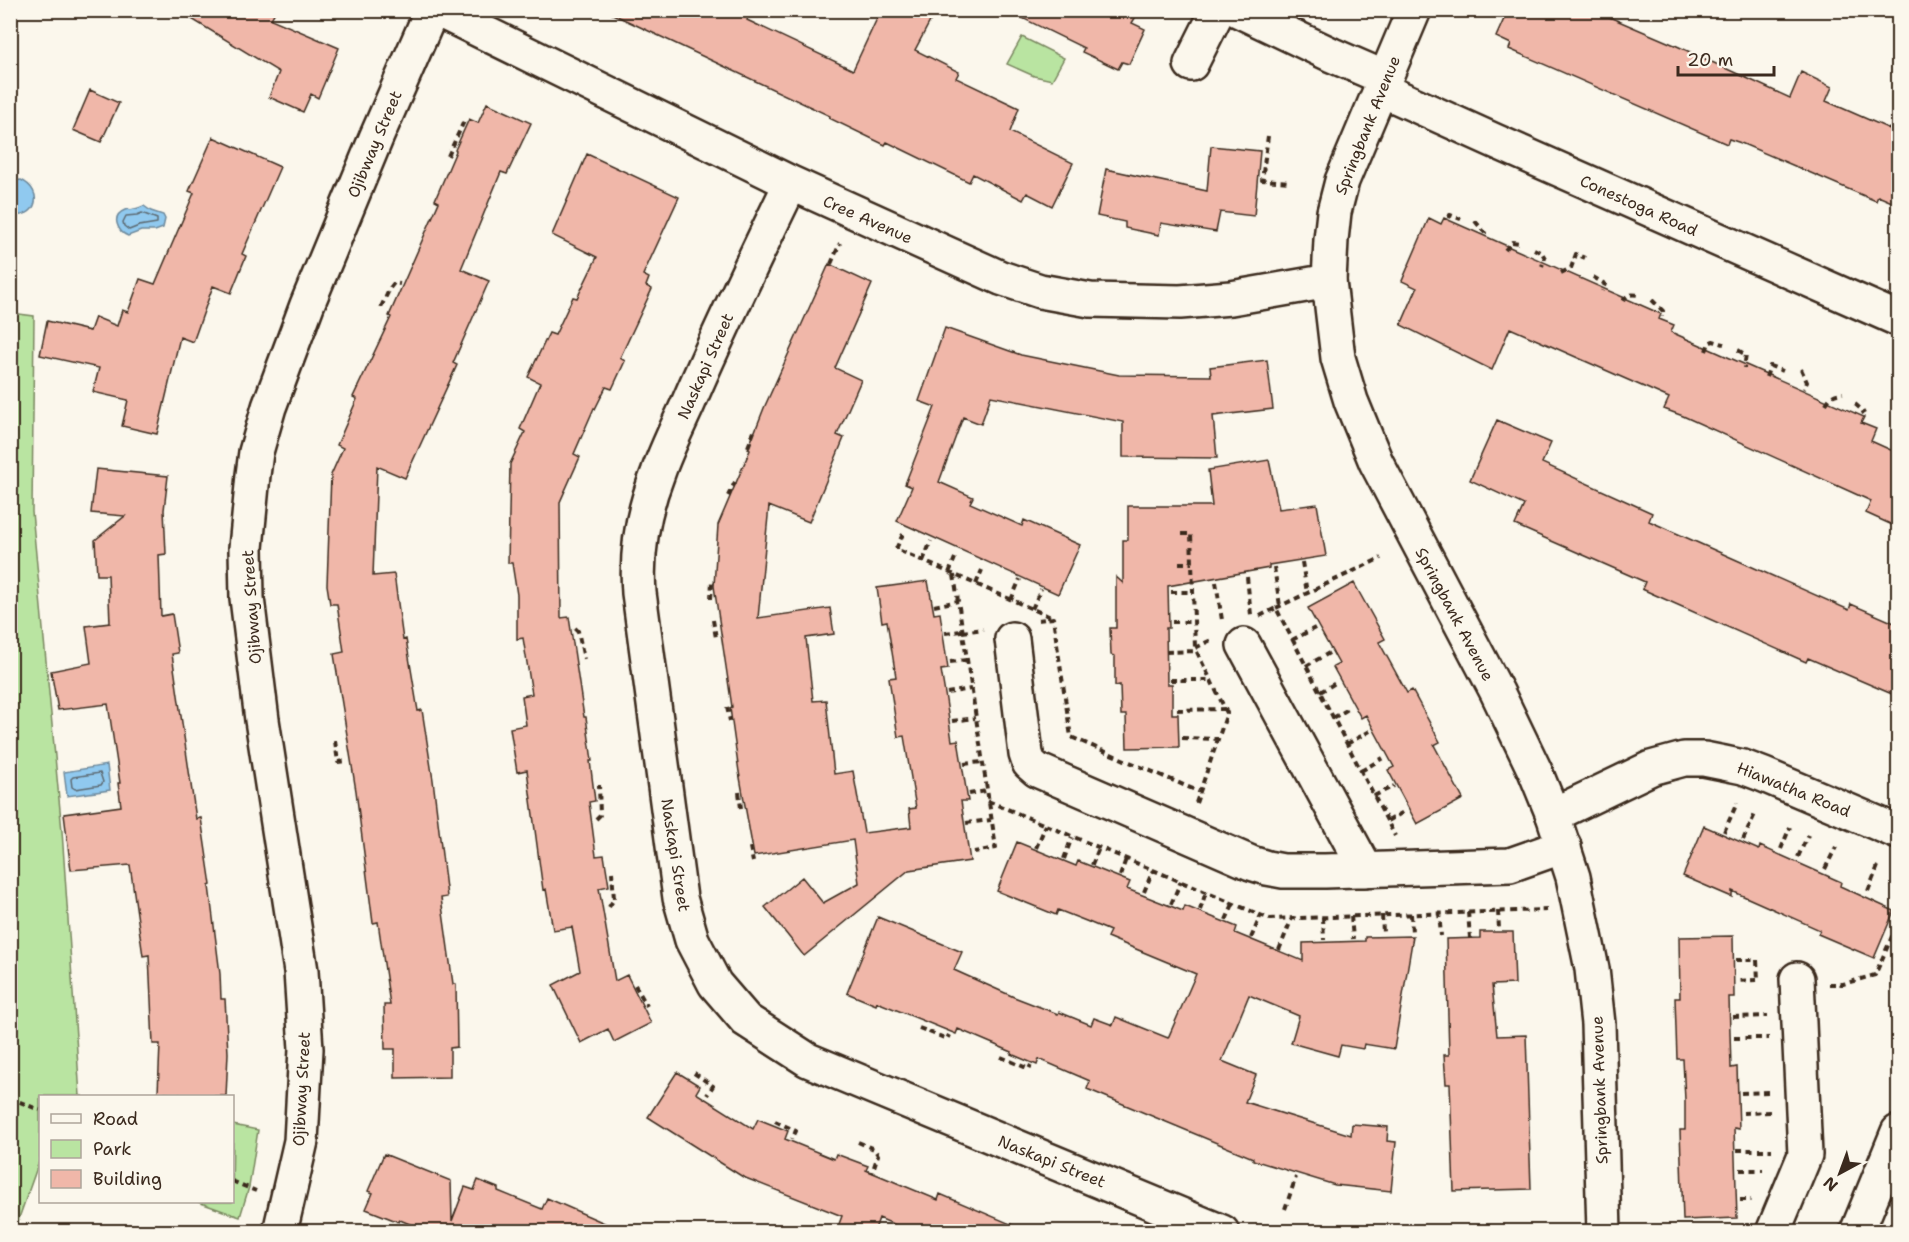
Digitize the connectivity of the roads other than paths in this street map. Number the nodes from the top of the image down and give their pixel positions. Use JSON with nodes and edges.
{"nodes":[{"id":1,"x":432,"y":10,"type":"edge"},
{"id":2,"x":438,"y":10,"type":"edge"},
{"id":3,"x":1218,"y":10,"type":"edge"},
{"id":4,"x":1238,"y":10,"type":"edge"},
{"id":5,"x":1414,"y":10,"type":"edge"},
{"id":6,"x":1191,"y":64,"type":"dead end"},
{"id":7,"x":1382,"y":83,"type":"junction"},
{"id":8,"x":791,"y":183,"type":"junction"},
{"id":9,"x":1329,"y":281,"type":"junction"},
{"id":10,"x":1899,"y":319,"type":"edge"},
{"id":11,"x":1240,"y":629,"type":"road end"},
{"id":12,"x":1009,"y":630,"type":"road end"},
{"id":13,"x":1553,"y":815,"type":"junction"},
{"id":14,"x":1899,"y":832,"type":"edge"},
{"id":15,"x":1564,"y":846,"type":"junction"},
{"id":16,"x":1366,"y":870,"type":"junction"},
{"id":17,"x":1797,"y":982,"type":"road end"},
{"id":18,"x":1899,"y":1132,"type":"edge"},
{"id":19,"x":280,"y":1232,"type":"edge"},
{"id":20,"x":1221,"y":1232,"type":"edge"},
{"id":21,"x":1604,"y":1232,"type":"edge"},
{"id":22,"x":1773,"y":1232,"type":"edge"},
{"id":23,"x":1857,"y":1232,"type":"edge"}],
"edges":[{"from":1,"to":19,"type":"street","name":"Ojibway Street"},
{"from":2,"to":8,"type":"street","name":"Cree Avenue"},
{"from":3,"to":6,"type":"street"},
{"from":4,"to":7,"type":"street","name":"Conestoga Road"},
{"from":5,"to":7,"type":"street","name":"Springbank Avenue"},
{"from":7,"to":9,"type":"street","name":"Springbank Avenue"},
{"from":7,"to":10,"type":"street","name":"Conestoga Road"},
{"from":8,"to":9,"type":"street","name":"Cree Avenue"},
{"from":8,"to":20,"type":"street","name":"Naskapi Street"},
{"from":9,"to":13,"type":"street","name":"Springbank Avenue"},
{"from":11,"to":16,"type":"street"},
{"from":12,"to":16,"type":"street"},
{"from":13,"to":14,"type":"street","name":"Hiawatha Road"},
{"from":13,"to":15,"type":"street","name":"Springbank Avenue"},
{"from":15,"to":16,"type":"street"},
{"from":15,"to":21,"type":"street","name":"Springbank Avenue"},
{"from":17,"to":22,"type":"street"},
{"from":18,"to":23,"type":"street"}]}
